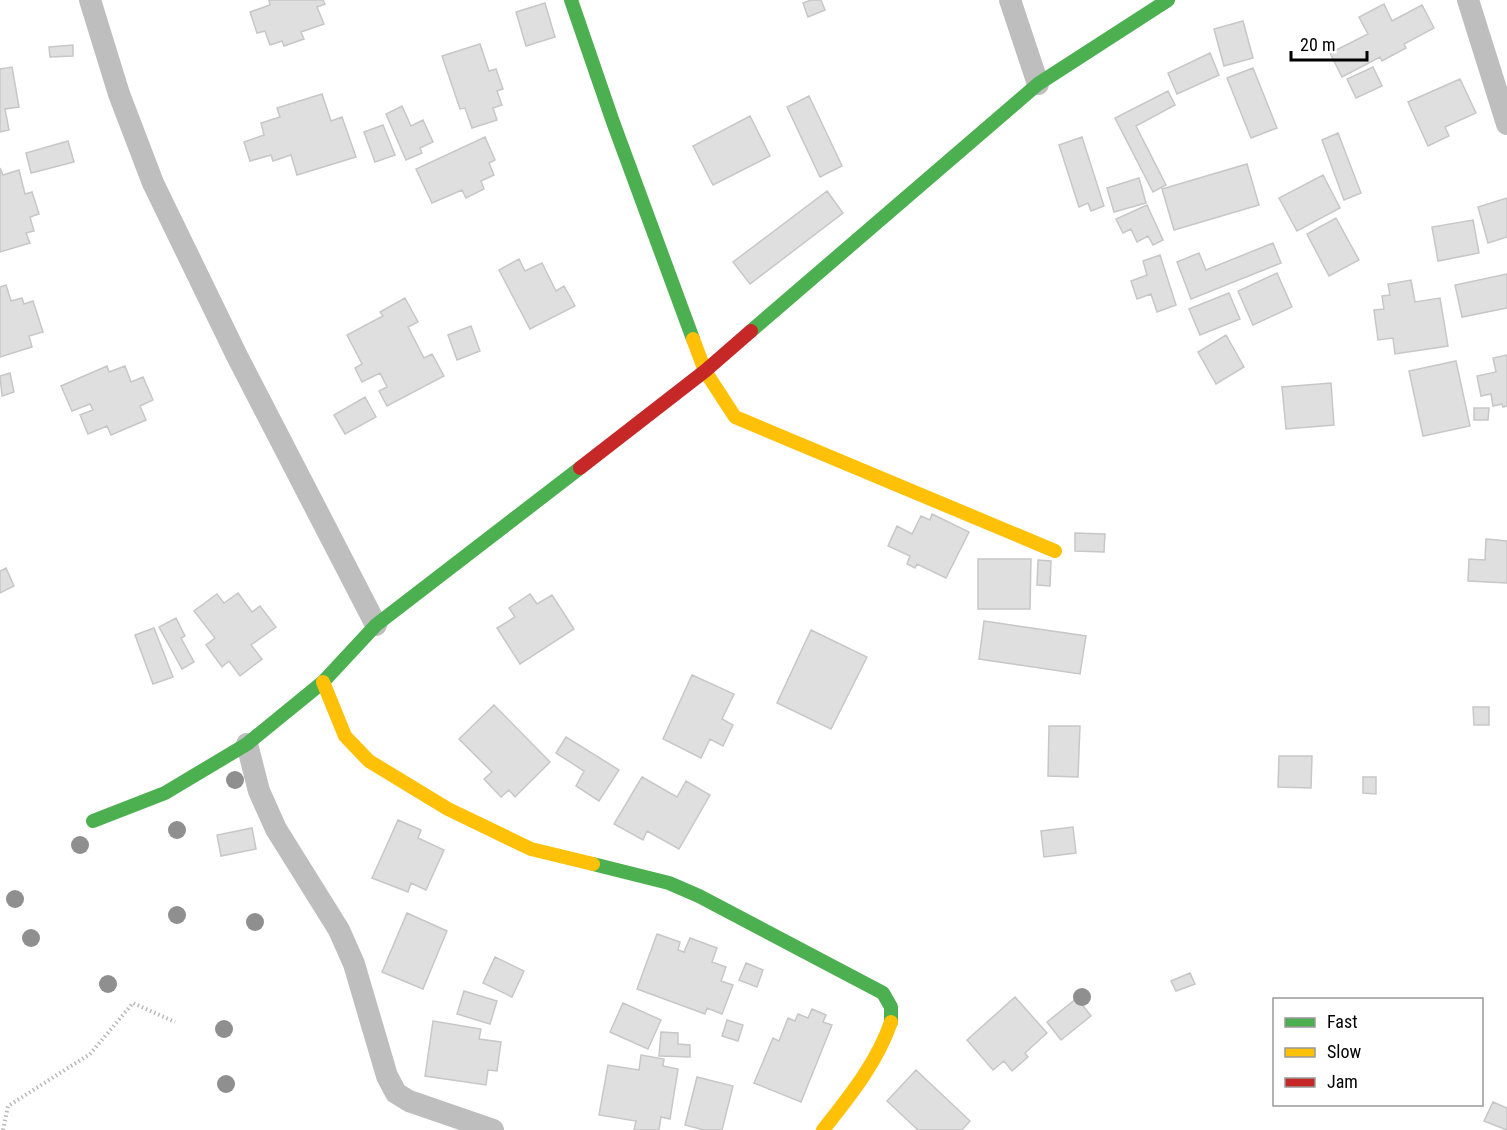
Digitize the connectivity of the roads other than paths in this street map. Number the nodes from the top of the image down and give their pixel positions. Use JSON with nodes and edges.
{"nodes":[{"id":1,"x":90,"y":0,"type":"edge"},
{"id":2,"x":571,"y":0,"type":"edge"},
{"id":3,"x":1010,"y":0,"type":"edge"},
{"id":4,"x":1168,"y":0,"type":"edge"},
{"id":5,"x":1468,"y":0,"type":"edge"},
{"id":6,"x":1038,"y":84,"type":"junction"},
{"id":7,"x":1507,"y":124,"type":"edge"},
{"id":8,"x":705,"y":371,"type":"junction"},
{"id":9,"x":1055,"y":551,"type":"dead end"},
{"id":10,"x":375,"y":625,"type":"junction"},
{"id":11,"x":323,"y":682,"type":"junction"},
{"id":12,"x":247,"y":744,"type":"junction"},
{"id":13,"x":93,"y":821,"type":"dead end"},
{"id":14,"x":493,"y":1130,"type":"edge"},
{"id":15,"x":823,"y":1130,"type":"edge"}],
"edges":[{"from":1,"to":10,"type":"street"},
{"from":2,"to":8,"type":"street"},
{"from":3,"to":6,"type":"street"},
{"from":4,"to":6,"type":"street"},
{"from":5,"to":7,"type":"street"},
{"from":6,"to":8,"type":"street"},
{"from":8,"to":9,"type":"street"},
{"from":8,"to":10,"type":"street"},
{"from":10,"to":11,"type":"street"},
{"from":11,"to":12,"type":"street"},
{"from":11,"to":15,"type":"street"},
{"from":12,"to":13,"type":"street"},
{"from":12,"to":14,"type":"street"}]}
